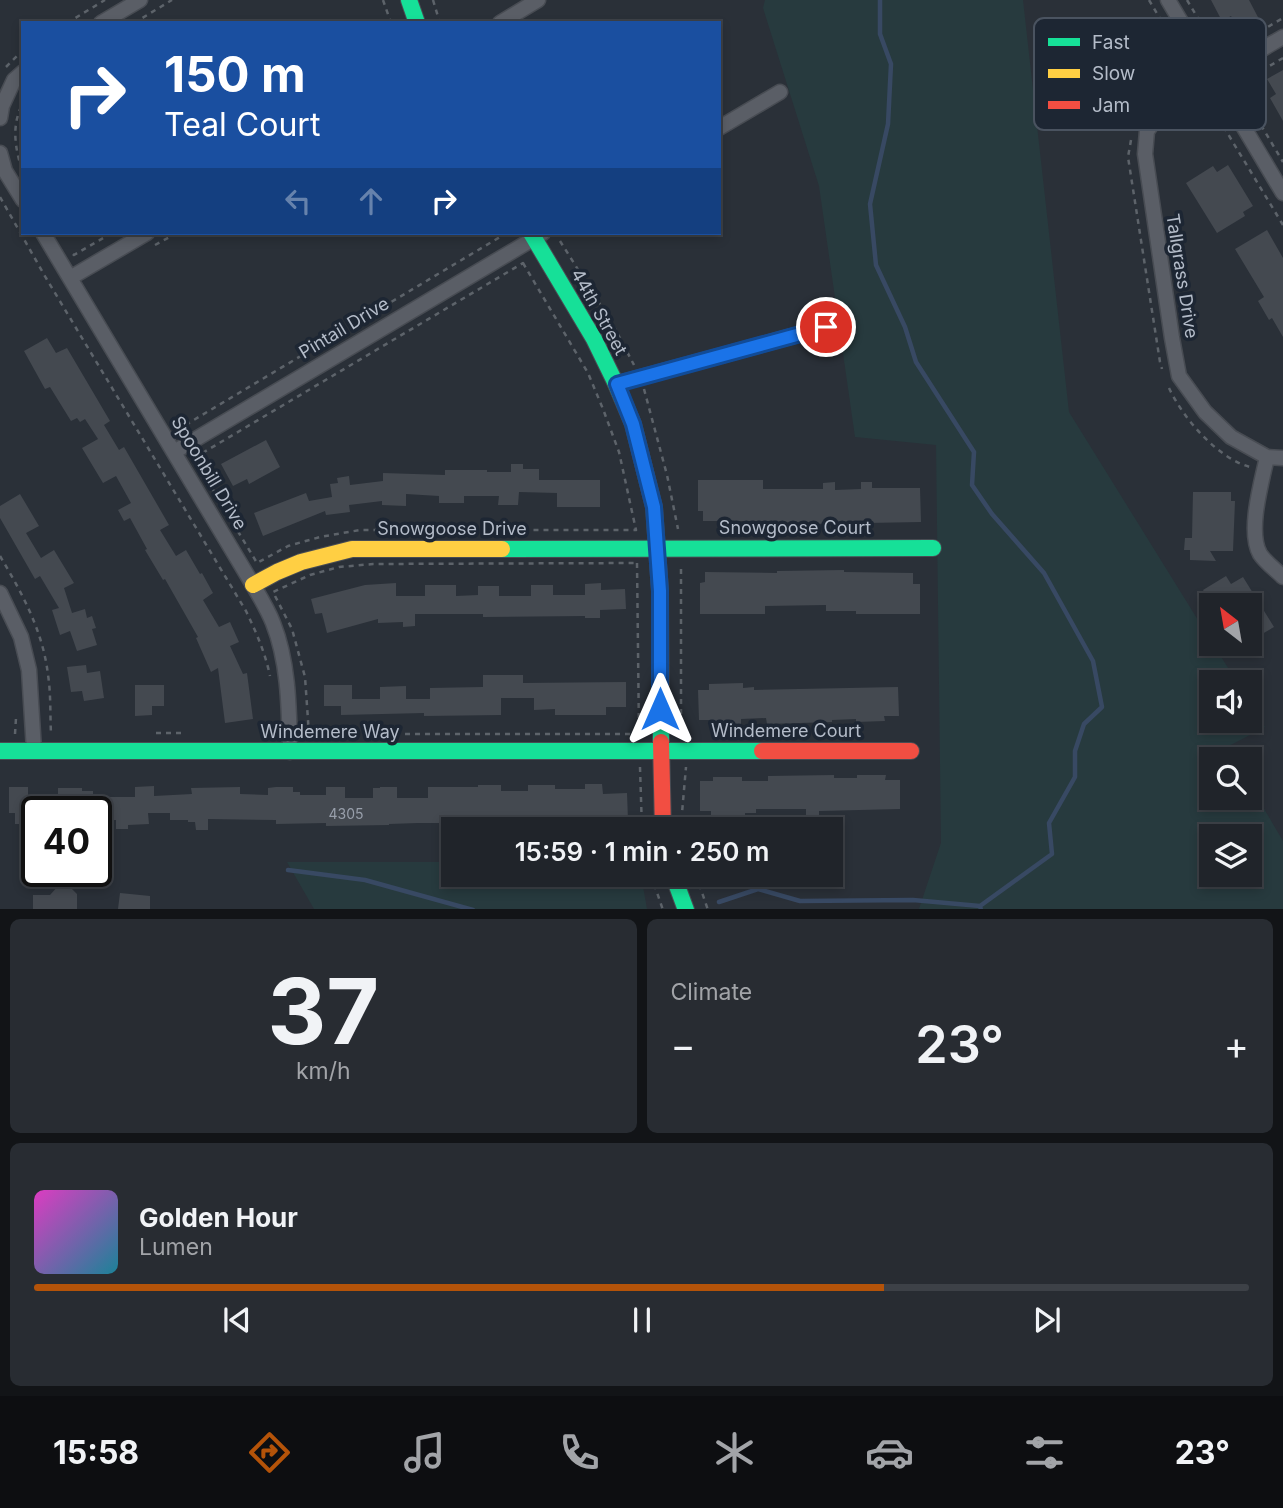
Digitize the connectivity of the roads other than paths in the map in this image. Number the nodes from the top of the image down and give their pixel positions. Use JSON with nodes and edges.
{"nodes":[{"id":1,"x":139,"y":0,"type":"edge"},
{"id":2,"x":408,"y":0,"type":"edge"},
{"id":3,"x":538,"y":0,"type":"edge"},
{"id":4,"x":1168,"y":0,"type":"edge"},
{"id":5,"x":1179,"y":18,"type":"edge"},
{"id":6,"x":104,"y":21,"type":"edge"},
{"id":7,"x":415,"y":21,"type":"edge"},
{"id":8,"x":503,"y":21,"type":"edge"},
{"id":9,"x":1283,"y":37,"type":"edge"},
{"id":10,"x":1266,"y":47,"type":"edge"},
{"id":11,"x":21,"y":73,"type":"edge"},
{"id":12,"x":780,"y":92,"type":"dead end"},
{"id":13,"x":0,"y":118,"type":"edge"},
{"id":14,"x":721,"y":127,"type":"edge"},
{"id":15,"x":1148,"y":130,"type":"edge"},
{"id":16,"x":1246,"y":130,"type":"edge"},
{"id":17,"x":0,"y":153,"type":"edge"},
{"id":18,"x":1283,"y":193,"type":"edge"},
{"id":19,"x":21,"y":197,"type":"edge"},
{"id":20,"x":44,"y":235,"type":"edge"},
{"id":21,"x":536,"y":235,"type":"edge"},
{"id":22,"x":151,"y":239,"type":"edge"},
{"id":23,"x":71,"y":278,"type":"junction"},
{"id":24,"x":826,"y":327,"type":"dead end"},
{"id":25,"x":617,"y":384,"type":"junction"},
{"id":26,"x":174,"y":452,"type":"junction"},
{"id":27,"x":1268,"y":457,"type":"junction"},
{"id":28,"x":1283,"y":458,"type":"edge"},
{"id":29,"x":657,"y":547,"type":"junction"},
{"id":30,"x":933,"y":548,"type":"dead end"},
{"id":31,"x":1283,"y":577,"type":"edge"},
{"id":32,"x":253,"y":584,"type":"junction"},
{"id":33,"x":0,"y":593,"type":"edge"},
{"id":34,"x":34,"y":750,"type":"junction"},
{"id":35,"x":661,"y":750,"type":"junction"},
{"id":36,"x":0,"y":751,"type":"edge"},
{"id":37,"x":911,"y":751,"type":"dead end"},
{"id":38,"x":290,"y":752,"type":"junction"},
{"id":39,"x":663,"y":817,"type":"edge"},
{"id":40,"x":678,"y":887,"type":"edge"},
{"id":41,"x":686,"y":909,"type":"edge"}],
"edges":[{"from":1,"to":6,"type":"street"},
{"from":2,"to":7,"type":"street"},
{"from":3,"to":8,"type":"street"},
{"from":4,"to":5,"type":"street"},
{"from":9,"to":10,"type":"street","name":"Tallgrass Drive"},
{"from":11,"to":13,"type":"street"},
{"from":12,"to":14,"type":"street"},
{"from":15,"to":27,"type":"street","name":"Tallgrass Drive"},
{"from":16,"to":18,"type":"street"},
{"from":17,"to":19,"type":"street"},
{"from":20,"to":23,"type":"street","name":"Spoonbill Drive"},
{"from":21,"to":25,"type":"street","name":"44th Street"},
{"from":21,"to":26,"type":"street","name":"Pintail Drive"},
{"from":22,"to":23,"type":"street"},
{"from":23,"to":26,"type":"street","name":"Spoonbill Drive"},
{"from":24,"to":25,"type":"street"},
{"from":25,"to":29,"type":"street","name":"44th Street"},
{"from":26,"to":32,"type":"street","name":"Spoonbill Drive"},
{"from":27,"to":28,"type":"street","name":"Tallgrass Drive"},
{"from":27,"to":31,"type":"street"},
{"from":29,"to":30,"type":"street","name":"Snowgoose Court"},
{"from":29,"to":32,"type":"street","name":"Snowgoose Drive"},
{"from":29,"to":35,"type":"street","name":"44th Street"},
{"from":32,"to":38,"type":"street","name":"Spoonbill Drive"},
{"from":33,"to":34,"type":"street"},
{"from":34,"to":36,"type":"street","name":"Windemere Way"},
{"from":34,"to":38,"type":"street","name":"Windemere Way"},
{"from":35,"to":37,"type":"street","name":"Windemere Court"},
{"from":35,"to":38,"type":"street","name":"Windemere Way"},
{"from":35,"to":39,"type":"street","name":"44th Street"},
{"from":40,"to":41,"type":"street"}]}
